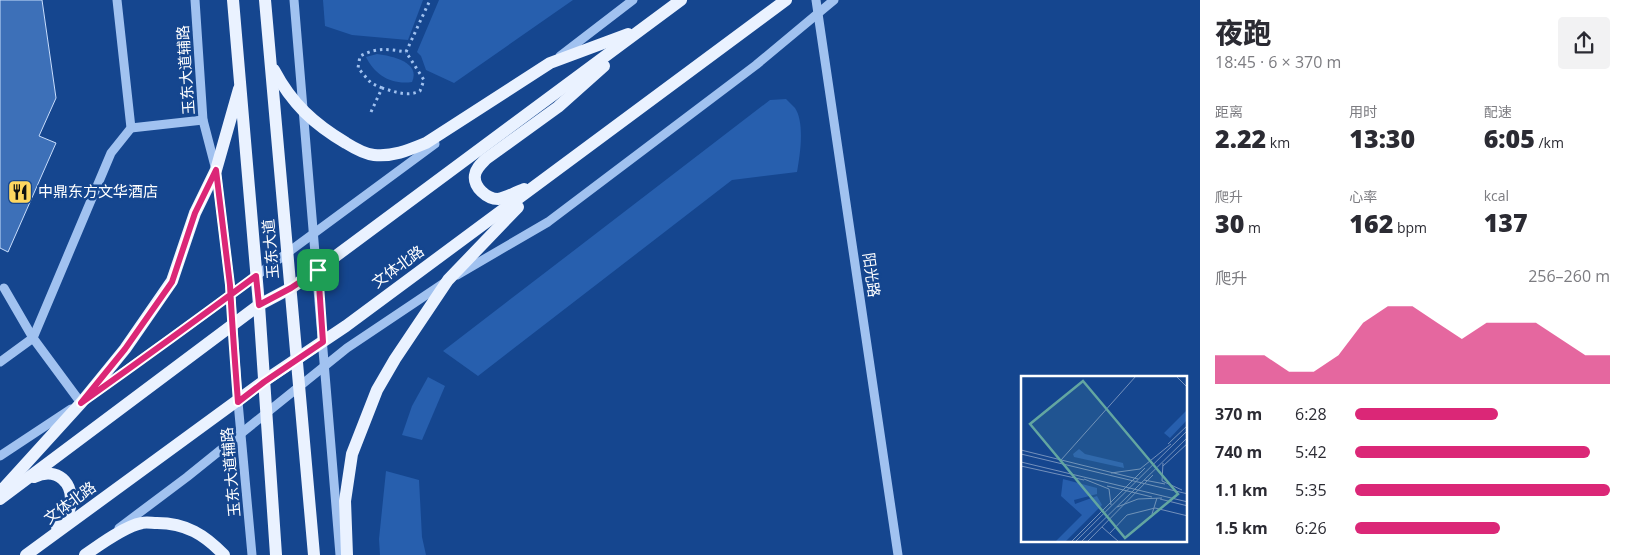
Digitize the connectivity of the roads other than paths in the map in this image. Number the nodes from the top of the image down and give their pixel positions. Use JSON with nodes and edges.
{"nodes":[{"id":1,"x":117,"y":0,"type":"edge"},
{"id":2,"x":195,"y":0,"type":"edge"},
{"id":3,"x":234,"y":0,"type":"edge"},
{"id":4,"x":266,"y":0,"type":"edge"},
{"id":5,"x":294,"y":0,"type":"edge"},
{"id":6,"x":634,"y":0,"type":"edge"},
{"id":7,"x":681,"y":0,"type":"edge"},
{"id":8,"x":786,"y":0,"type":"edge"},
{"id":9,"x":816,"y":0,"type":"edge"},
{"id":10,"x":834,"y":0,"type":"edge"},
{"id":11,"x":818,"y":14,"type":"junction"},
{"id":12,"x":642,"y":29,"type":"junction"},
{"id":13,"x":550,"y":63,"type":"junction"},
{"id":14,"x":271,"y":66,"type":"junction"},
{"id":15,"x":241,"y":82,"type":"junction"},
{"id":16,"x":305,"y":114,"type":"junction"},
{"id":17,"x":203,"y":120,"type":"junction"},
{"id":18,"x":131,"y":128,"type":"junction"},
{"id":19,"x":216,"y":170,"type":"junction"},
{"id":20,"x":544,"y":180,"type":"junction"},
{"id":21,"x":314,"y":233,"type":"junction"},
{"id":22,"x":288,"y":253,"type":"junction"},
{"id":23,"x":318,"y":270,"type":"junction"},
{"id":24,"x":256,"y":276,"type":"junction"},
{"id":25,"x":448,"y":280,"type":"junction"},
{"id":26,"x":4,"y":288,"type":"dead end"},
{"id":27,"x":291,"y":288,"type":"junction"},
{"id":28,"x":230,"y":295,"type":"junction"},
{"id":29,"x":259,"y":305,"type":"junction"},
{"id":30,"x":233,"y":324,"type":"junction"},
{"id":31,"x":33,"y":338,"type":"junction"},
{"id":32,"x":323,"y":342,"type":"junction"},
{"id":33,"x":297,"y":360,"type":"junction"},
{"id":34,"x":0,"y":362,"type":"edge"},
{"id":35,"x":324,"y":366,"type":"junction"},
{"id":36,"x":264,"y":382,"type":"junction"},
{"id":37,"x":299,"y":386,"type":"junction"},
{"id":38,"x":238,"y":402,"type":"junction"},
{"id":39,"x":81,"y":403,"type":"junction"},
{"id":40,"x":266,"y":413,"type":"junction"},
{"id":41,"x":241,"y":433,"type":"junction"},
{"id":42,"x":0,"y":456,"type":"edge"},
{"id":43,"x":19,"y":485,"type":"junction"},
{"id":44,"x":0,"y":492,"type":"edge"},
{"id":45,"x":0,"y":500,"type":"edge"},
{"id":46,"x":26,"y":555,"type":"edge"},
{"id":47,"x":84,"y":555,"type":"edge"},
{"id":48,"x":224,"y":555,"type":"edge"},
{"id":49,"x":252,"y":555,"type":"edge"},
{"id":50,"x":276,"y":555,"type":"edge"},
{"id":51,"x":314,"y":555,"type":"edge"},
{"id":52,"x":340,"y":555,"type":"edge"},
{"id":53,"x":348,"y":555,"type":"edge"},
{"id":54,"x":898,"y":555,"type":"edge"}],
"edges":[{"from":1,"to":18,"type":"street"},
{"from":2,"to":17,"type":"street","name":"玉东大道辅路"},
{"from":3,"to":15,"type":"main road","name":"玉东大道"},
{"from":4,"to":14,"type":"main road","name":"玉东大道"},
{"from":5,"to":16,"type":"street"},
{"from":6,"to":13,"type":"street"},
{"from":7,"to":12,"type":"main road"},
{"from":8,"to":20,"type":"main road","name":"文体北路"},
{"from":9,"to":11,"type":"street","name":"阳光路"},
{"from":10,"to":11,"type":"street"},
{"from":11,"to":25,"type":"street"},
{"from":11,"to":54,"type":"street","name":"阳光路"},
{"from":12,"to":13,"type":"main road"},
{"from":12,"to":20,"type":"main road"},
{"from":12,"to":23,"type":"main road"},
{"from":13,"to":16,"type":"main road"},
{"from":13,"to":21,"type":"street"},
{"from":14,"to":16,"type":"main road"},
{"from":14,"to":22,"type":"main road","name":"玉东大道"},
{"from":15,"to":19,"type":"main road"},
{"from":15,"to":24,"type":"main road","name":"玉东大道"},
{"from":16,"to":21,"type":"street"},
{"from":17,"to":18,"type":"street"},
{"from":17,"to":19,"type":"street","name":"玉东大道辅路"},
{"from":18,"to":31,"type":"street"},
{"from":19,"to":28,"type":"street","name":"玉东大道辅路"},
{"from":19,"to":39,"type":"main road"},
{"from":20,"to":25,"type":"main road"},
{"from":20,"to":32,"type":"main road","name":"文体北路"},
{"from":21,"to":22,"type":"street"},
{"from":21,"to":23,"type":"street"},
{"from":22,"to":24,"type":"street"},
{"from":22,"to":27,"type":"main road","name":"玉东大道"},
{"from":23,"to":27,"type":"main road"},
{"from":23,"to":32,"type":"street"},
{"from":24,"to":28,"type":"street"},
{"from":24,"to":29,"type":"main road","name":"玉东大道"},
{"from":25,"to":35,"type":"street"},
{"from":25,"to":53,"type":"main road"},
{"from":26,"to":31,"type":"street"},
{"from":27,"to":29,"type":"main road"},
{"from":27,"to":33,"type":"main road","name":"玉东大道"},
{"from":28,"to":30,"type":"street","name":"玉东大道辅路"},
{"from":28,"to":39,"type":"street"},
{"from":29,"to":30,"type":"main road"},
{"from":29,"to":36,"type":"main road","name":"玉东大道"},
{"from":30,"to":38,"type":"street","name":"玉东大道辅路"},
{"from":30,"to":43,"type":"main road"},
{"from":31,"to":34,"type":"street"},
{"from":31,"to":39,"type":"street"},
{"from":32,"to":33,"type":"main road","name":"文体北路"},
{"from":32,"to":35,"type":"street"},
{"from":33,"to":36,"type":"main road","name":"文体北路"},
{"from":33,"to":37,"type":"main road","name":"玉东大道"},
{"from":35,"to":37,"type":"street"},
{"from":35,"to":52,"type":"street"},
{"from":36,"to":38,"type":"main road","name":"文体北路"},
{"from":36,"to":40,"type":"main road","name":"玉东大道"},
{"from":37,"to":40,"type":"street"},
{"from":37,"to":51,"type":"main road","name":"玉东大道"},
{"from":38,"to":41,"type":"street","name":"玉东大道辅路"},
{"from":38,"to":46,"type":"main road","name":"文体北路"},
{"from":39,"to":42,"type":"street"},
{"from":39,"to":44,"type":"main road"},
{"from":40,"to":41,"type":"street"},
{"from":40,"to":50,"type":"main road","name":"玉东大道"},
{"from":41,"to":47,"type":"street"},
{"from":41,"to":49,"type":"street","name":"玉东大道辅路"},
{"from":43,"to":45,"type":"main road"},
{"from":43,"to":46,"type":"main road"},
{"from":47,"to":48,"type":"main road"}]}
